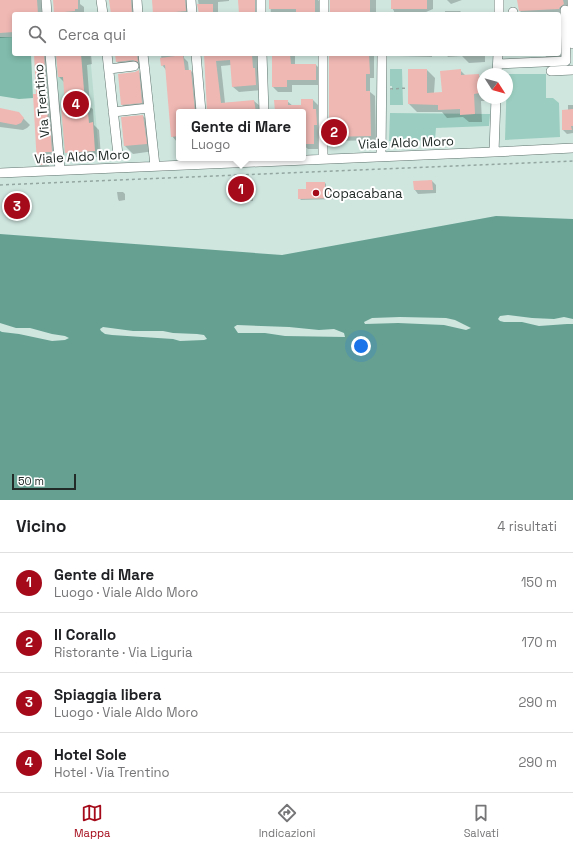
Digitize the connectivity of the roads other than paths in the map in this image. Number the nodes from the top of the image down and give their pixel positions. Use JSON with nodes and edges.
{"nodes":[{"id":1,"x":46,"y":0,"type":"edge"},
{"id":2,"x":101,"y":0,"type":"edge"},
{"id":3,"x":137,"y":0,"type":"edge"},
{"id":4,"x":191,"y":0,"type":"edge"},
{"id":5,"x":261,"y":0,"type":"edge"},
{"id":6,"x":324,"y":0,"type":"edge"},
{"id":7,"x":499,"y":0,"type":"edge"},
{"id":8,"x":572,"y":0,"type":"edge"},
{"id":9,"x":564,"y":10,"type":"dead end"},
{"id":10,"x":47,"y":12,"type":"edge"},
{"id":11,"x":103,"y":12,"type":"edge"},
{"id":12,"x":138,"y":12,"type":"edge"},
{"id":13,"x":192,"y":12,"type":"edge"},
{"id":14,"x":261,"y":12,"type":"edge"},
{"id":15,"x":324,"y":12,"type":"edge"},
{"id":16,"x":499,"y":12,"type":"edge"},
{"id":17,"x":573,"y":44,"type":"edge"},
{"id":18,"x":50,"y":56,"type":"edge"},
{"id":19,"x":107,"y":56,"type":"edge"},
{"id":20,"x":143,"y":56,"type":"edge"},
{"id":21,"x":196,"y":56,"type":"edge"},
{"id":22,"x":262,"y":56,"type":"edge"},
{"id":23,"x":323,"y":56,"type":"edge"},
{"id":24,"x":382,"y":56,"type":"edge"},
{"id":25,"x":498,"y":56,"type":"edge"},
{"id":26,"x":541,"y":58,"type":"edge"},
{"id":27,"x":498,"y":64,"type":"junction"},
{"id":28,"x":134,"y":66,"type":"dead end"},
{"id":29,"x":498,"y":68,"type":"edge"},
{"id":30,"x":109,"y":69,"type":"junction"},
{"id":31,"x":573,"y":70,"type":"edge"},
{"id":32,"x":552,"y":71,"type":"dead end"},
{"id":33,"x":496,"y":104,"type":"edge"},
{"id":34,"x":149,"y":108,"type":"junction"},
{"id":35,"x":202,"y":109,"type":"edge"},
{"id":36,"x":264,"y":109,"type":"edge"},
{"id":37,"x":114,"y":112,"type":"junction"},
{"id":38,"x":573,"y":148,"type":"edge"},
{"id":39,"x":494,"y":152,"type":"junction"},
{"id":40,"x":118,"y":155,"type":"dead end"},
{"id":41,"x":381,"y":156,"type":"junction"},
{"id":42,"x":306,"y":159,"type":"edge"},
{"id":43,"x":323,"y":159,"type":"junction"},
{"id":44,"x":206,"y":161,"type":"edge"},
{"id":45,"x":155,"y":166,"type":"junction"},
{"id":46,"x":60,"y":170,"type":"junction"},
{"id":47,"x":0,"y":173,"type":"edge"}],
"edges":[{"from":1,"to":10,"type":"street"},
{"from":2,"to":11,"type":"street"},
{"from":3,"to":12,"type":"street"},
{"from":4,"to":13,"type":"street"},
{"from":5,"to":14,"type":"street"},
{"from":6,"to":15,"type":"street"},
{"from":7,"to":16,"type":"street"},
{"from":8,"to":17,"type":"street"},
{"from":9,"to":26,"type":"street"},
{"from":18,"to":46,"type":"street","name":"Via Trentino"},
{"from":19,"to":30,"type":"street"},
{"from":20,"to":34,"type":"street"},
{"from":21,"to":35,"type":"street"},
{"from":22,"to":36,"type":"street"},
{"from":23,"to":43,"type":"street"},
{"from":24,"to":41,"type":"street"},
{"from":25,"to":27,"type":"street"},
{"from":26,"to":27,"type":"street"},
{"from":27,"to":29,"type":"street"},
{"from":28,"to":30,"type":"street"},
{"from":30,"to":37,"type":"street"},
{"from":31,"to":32,"type":"street"},
{"from":33,"to":39,"type":"street"},
{"from":34,"to":37,"type":"street"},
{"from":34,"to":45,"type":"street"},
{"from":37,"to":40,"type":"street"},
{"from":38,"to":39,"type":"street","name":"Viale Aldo Moro"},
{"from":39,"to":41,"type":"street","name":"Viale Aldo Moro"},
{"from":41,"to":43,"type":"street","name":"Viale Aldo Moro"},
{"from":42,"to":43,"type":"street","name":"Viale Aldo Moro"},
{"from":44,"to":45,"type":"street","name":"Viale Aldo Moro"},
{"from":45,"to":46,"type":"street","name":"Viale Aldo Moro"},
{"from":46,"to":47,"type":"street","name":"Viale Aldo Moro"}]}
